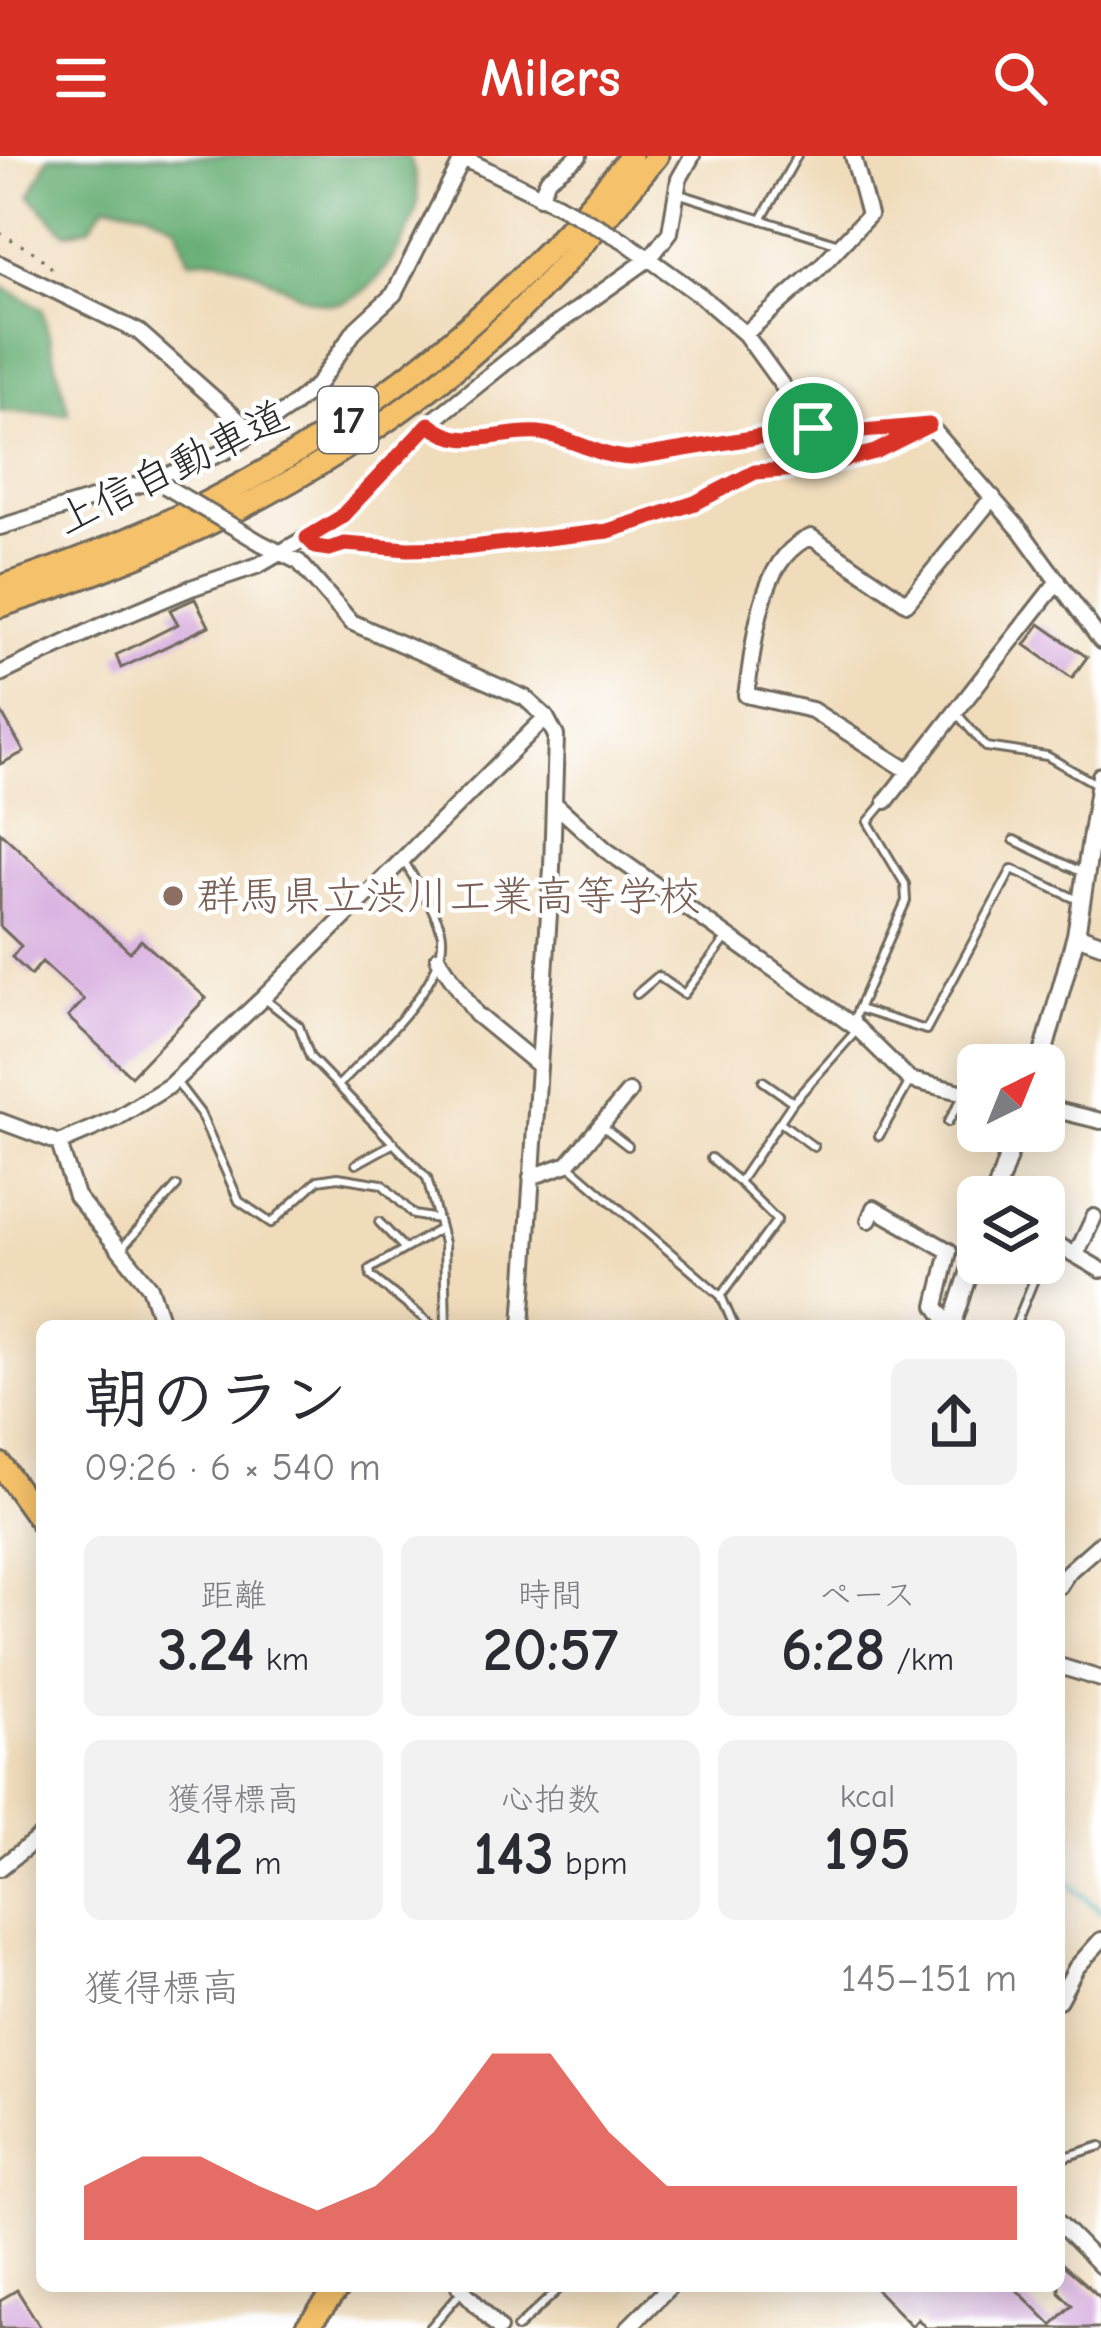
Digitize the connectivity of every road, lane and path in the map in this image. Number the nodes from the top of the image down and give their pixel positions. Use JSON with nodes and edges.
{"nodes":[{"id":1,"x":578,"y":156,"type":"edge"},
{"id":2,"x":631,"y":156,"type":"edge"},
{"id":3,"x":657,"y":156,"type":"edge"},
{"id":4,"x":692,"y":156,"type":"edge"},
{"id":5,"x":797,"y":156,"type":"edge"},
{"id":6,"x":853,"y":156,"type":"edge"},
{"id":7,"x":461,"y":157,"type":"edge"},
{"id":8,"x":677,"y":193,"type":"junction"},
{"id":9,"x":540,"y":197,"type":"junction"},
{"id":10,"x":761,"y":220,"type":"junction"},
{"id":11,"x":0,"y":233,"type":"edge"},
{"id":12,"x":843,"y":245,"type":"junction"},
{"id":13,"x":650,"y":258,"type":"junction"},
{"id":14,"x":0,"y":264,"type":"edge"},
{"id":15,"x":62,"y":295,"type":"junction"},
{"id":16,"x":745,"y":334,"type":"junction"},
{"id":17,"x":429,"y":424,"type":"junction"},
{"id":18,"x":929,"y":425,"type":"junction"},
{"id":19,"x":813,"y":428,"type":"junction"},
{"id":20,"x":253,"y":433,"type":"junction"},
{"id":21,"x":163,"y":482,"type":"junction"},
{"id":22,"x":993,"y":497,"type":"junction"},
{"id":23,"x":0,"y":527,"type":"edge"},
{"id":24,"x":307,"y":538,"type":"junction"},
{"id":25,"x":278,"y":554,"type":"junction"},
{"id":26,"x":1058,"y":581,"type":"junction"},
{"id":27,"x":0,"y":587,"type":"edge"},
{"id":28,"x":0,"y":606,"type":"edge"},
{"id":29,"x":1101,"y":641,"type":"edge"},
{"id":30,"x":0,"y":674,"type":"edge"},
{"id":31,"x":955,"y":712,"type":"junction"},
{"id":32,"x":546,"y":717,"type":"junction"},
{"id":33,"x":909,"y":771,"type":"junction"},
{"id":34,"x":1100,"y":781,"type":"edge"},
{"id":35,"x":886,"y":801,"type":"joint"},
{"id":36,"x":555,"y":804,"type":"junction"},
{"id":37,"x":1014,"y":840,"type":"dead end"},
{"id":38,"x":1094,"y":851,"type":"edge"},
{"id":39,"x":402,"y":858,"type":"junction"},
{"id":40,"x":1084,"y":874,"type":"junction"},
{"id":41,"x":1081,"y":901,"type":"junction"},
{"id":42,"x":1076,"y":935,"type":"junction"},
{"id":43,"x":728,"y":936,"type":"junction"},
{"id":44,"x":1101,"y":944,"type":"edge"},
{"id":45,"x":438,"y":958,"type":"junction"},
{"id":46,"x":637,"y":994,"type":"dead end"},
{"id":47,"x":263,"y":998,"type":"junction"},
{"id":48,"x":859,"y":1009,"type":"junction"},
{"id":49,"x":858,"y":1029,"type":"junction"},
{"id":50,"x":1046,"y":1044,"type":"edge"},
{"id":51,"x":538,"y":1065,"type":"junction"},
{"id":52,"x":175,"y":1080,"type":"junction"},
{"id":53,"x":910,"y":1080,"type":"junction"},
{"id":54,"x":763,"y":1081,"type":"dead end"},
{"id":55,"x":338,"y":1086,"type":"junction"},
{"id":56,"x":957,"y":1091,"type":"edge"},
{"id":57,"x":629,"y":1092,"type":"dead end"},
{"id":58,"x":793,"y":1102,"type":"junction"},
{"id":59,"x":957,"y":1112,"type":"edge"},
{"id":60,"x":1065,"y":1112,"type":"edge"},
{"id":61,"x":0,"y":1120,"type":"edge"},
{"id":62,"x":1101,"y":1120,"type":"edge"},
{"id":63,"x":780,"y":1122,"type":"junction"},
{"id":64,"x":948,"y":1122,"type":"dead end"},
{"id":65,"x":602,"y":1126,"type":"junction"},
{"id":66,"x":879,"y":1136,"type":"dead end"},
{"id":67,"x":59,"y":1143,"type":"junction"},
{"id":68,"x":394,"y":1143,"type":"junction"},
{"id":69,"x":628,"y":1146,"type":"dead end"},
{"id":70,"x":814,"y":1147,"type":"dead end"},
{"id":71,"x":711,"y":1158,"type":"dead end"},
{"id":72,"x":356,"y":1164,"type":"dead end"},
{"id":73,"x":568,"y":1165,"type":"junction"},
{"id":74,"x":531,"y":1177,"type":"junction"},
{"id":75,"x":739,"y":1182,"type":"junction"},
{"id":76,"x":178,"y":1186,"type":"dead end"},
{"id":77,"x":1094,"y":1217,"type":"dead end"},
{"id":78,"x":438,"y":1219,"type":"junction"},
{"id":79,"x":869,"y":1220,"type":"dead end"},
{"id":80,"x":379,"y":1222,"type":"dead end"},
{"id":81,"x":440,"y":1229,"type":"junction"},
{"id":82,"x":404,"y":1248,"type":"junction"},
{"id":83,"x":1065,"y":1249,"type":"edge"},
{"id":84,"x":121,"y":1250,"type":"junction"},
{"id":85,"x":1076,"y":1255,"type":"junction"},
{"id":86,"x":1101,"y":1270,"type":"edge"},
{"id":87,"x":965,"y":1284,"type":"edge"},
{"id":88,"x":1032,"y":1284,"type":"edge"},
{"id":89,"x":721,"y":1296,"type":"junction"},
{"id":90,"x":160,"y":1320,"type":"edge"},
{"id":91,"x":426,"y":1320,"type":"edge"},
{"id":92,"x":446,"y":1320,"type":"edge"},
{"id":93,"x":522,"y":1320,"type":"edge"},
{"id":94,"x":731,"y":1320,"type":"edge"},
{"id":95,"x":946,"y":1320,"type":"edge"},
{"id":96,"x":953,"y":1320,"type":"edge"},
{"id":97,"x":1017,"y":1320,"type":"edge"},
{"id":98,"x":0,"y":1464,"type":"edge"},
{"id":99,"x":36,"y":1515,"type":"edge"},
{"id":100,"x":1101,"y":1543,"type":"edge"},
{"id":101,"x":1065,"y":1577,"type":"edge"},
{"id":102,"x":1065,"y":1668,"type":"edge"},
{"id":103,"x":1101,"y":1679,"type":"edge"},
{"id":104,"x":36,"y":1840,"type":"edge"},
{"id":105,"x":0,"y":1868,"type":"edge"},
{"id":106,"x":1101,"y":1940,"type":"edge"},
{"id":107,"x":1065,"y":1989,"type":"edge"},
{"id":108,"x":1101,"y":2146,"type":"edge"},
{"id":109,"x":1065,"y":2156,"type":"edge"},
{"id":110,"x":1065,"y":2229,"type":"edge"},
{"id":111,"x":1101,"y":2266,"type":"edge"},
{"id":112,"x":335,"y":2292,"type":"edge"},
{"id":113,"x":458,"y":2292,"type":"edge"},
{"id":114,"x":465,"y":2292,"type":"edge"},
{"id":115,"x":556,"y":2292,"type":"edge"},
{"id":116,"x":664,"y":2292,"type":"edge"},
{"id":117,"x":306,"y":2328,"type":"edge"},
{"id":118,"x":430,"y":2328,"type":"edge"},
{"id":119,"x":499,"y":2328,"type":"edge"},
{"id":120,"x":518,"y":2328,"type":"edge"},
{"id":121,"x":628,"y":2328,"type":"edge"}],
"edges":[{"from":1,"to":9,"type":"street"},
{"from":2,"to":27,"type":"main road","name":"上信自動車道","number":"17"},
{"from":3,"to":28,"type":"main road","name":"上信自動車道","number":"17"},
{"from":4,"to":8,"type":"street"},
{"from":5,"to":10,"type":"lane"},
{"from":6,"to":12,"type":"street"},
{"from":7,"to":9,"type":"street"},
{"from":7,"to":20,"type":"street"},
{"from":8,"to":10,"type":"lane"},
{"from":8,"to":13,"type":"street"},
{"from":9,"to":13,"type":"street","bridge":true},
{"from":10,"to":12,"type":"lane"},
{"from":11,"to":15,"type":"path"},
{"from":12,"to":16,"type":"street"},
{"from":13,"to":16,"type":"street"},
{"from":13,"to":17,"type":"street"},
{"from":14,"to":15,"type":"street"},
{"from":15,"to":20,"type":"street"},
{"from":16,"to":19,"type":"street"},
{"from":17,"to":19,"type":"street"},
{"from":17,"to":24,"type":"street"},
{"from":18,"to":19,"type":"street"},
{"from":18,"to":22,"type":"street"},
{"from":18,"to":24,"type":"street"},
{"from":20,"to":21,"type":"street"},
{"from":21,"to":23,"type":"street"},
{"from":21,"to":25,"type":"street","bridge":true},
{"from":22,"to":26,"type":"street"},
{"from":22,"to":33,"type":"street"},
{"from":24,"to":25,"type":"street"},
{"from":25,"to":30,"type":"street"},
{"from":25,"to":32,"type":"street"},
{"from":26,"to":29,"type":"street"},
{"from":26,"to":31,"type":"street"},
{"from":31,"to":33,"type":"street"},
{"from":31,"to":34,"type":"lane"},
{"from":32,"to":36,"type":"street"},
{"from":32,"to":39,"type":"street"},
{"from":33,"to":35,"type":"street"},
{"from":34,"to":38,"type":"street"},
{"from":35,"to":48,"type":"lane"},
{"from":36,"to":43,"type":"street"},
{"from":36,"to":51,"type":"street"},
{"from":37,"to":40,"type":"lane"},
{"from":38,"to":40,"type":"street"},
{"from":39,"to":45,"type":"lane"},
{"from":39,"to":47,"type":"street"},
{"from":40,"to":41,"type":"street"},
{"from":41,"to":42,"type":"street"},
{"from":41,"to":48,"type":"lane"},
{"from":42,"to":44,"type":"street"},
{"from":42,"to":50,"type":"street"},
{"from":43,"to":46,"type":"lane"},
{"from":43,"to":49,"type":"street"},
{"from":45,"to":51,"type":"street"},
{"from":45,"to":55,"type":"lane"},
{"from":47,"to":52,"type":"street"},
{"from":47,"to":55,"type":"lane"},
{"from":48,"to":49,"type":"lane"},
{"from":49,"to":53,"type":"street"},
{"from":49,"to":58,"type":"lane"},
{"from":51,"to":74,"type":"street"},
{"from":52,"to":67,"type":"street"},
{"from":52,"to":78,"type":"lane"},
{"from":53,"to":56,"type":"street"},
{"from":53,"to":66,"type":"lane"},
{"from":54,"to":58,"type":"lane"},
{"from":55,"to":68,"type":"lane"},
{"from":57,"to":65,"type":"street"},
{"from":58,"to":63,"type":"lane"},
{"from":59,"to":64,"type":"lane"},
{"from":60,"to":62,"type":"street"},
{"from":61,"to":67,"type":"street"},
{"from":63,"to":70,"type":"lane"},
{"from":63,"to":75,"type":"lane"},
{"from":65,"to":69,"type":"lane"},
{"from":65,"to":73,"type":"street"},
{"from":67,"to":84,"type":"street"},
{"from":68,"to":72,"type":"lane"},
{"from":68,"to":78,"type":"lane"},
{"from":71,"to":75,"type":"lane"},
{"from":73,"to":74,"type":"street"},
{"from":73,"to":89,"type":"lane"},
{"from":74,"to":93,"type":"street"},
{"from":75,"to":89,"type":"lane"},
{"from":76,"to":84,"type":"lane"},
{"from":77,"to":85,"type":"street"},
{"from":78,"to":81,"type":"lane"},
{"from":79,"to":95,"type":"street"},
{"from":80,"to":82,"type":"lane"},
{"from":81,"to":82,"type":"lane"},
{"from":81,"to":92,"type":"lane"},
{"from":82,"to":91,"type":"lane"},
{"from":83,"to":85,"type":"street"},
{"from":84,"to":90,"type":"street"},
{"from":85,"to":86,"type":"street"},
{"from":87,"to":96,"type":"street"},
{"from":88,"to":97,"type":"lane"},
{"from":89,"to":94,"type":"lane"},
{"from":98,"to":99,"type":"main road"},
{"from":100,"to":101,"type":"street"},
{"from":102,"to":103,"type":"street"},
{"from":104,"to":105,"type":"street"},
{"from":106,"to":107,"type":"street"},
{"from":108,"to":109,"type":"lane"},
{"from":110,"to":111,"type":"street"},
{"from":112,"to":117,"type":"main road"},
{"from":113,"to":118,"type":"lane"},
{"from":114,"to":119,"type":"street"},
{"from":115,"to":120,"type":"lane"},
{"from":116,"to":121,"type":"street"}]}
